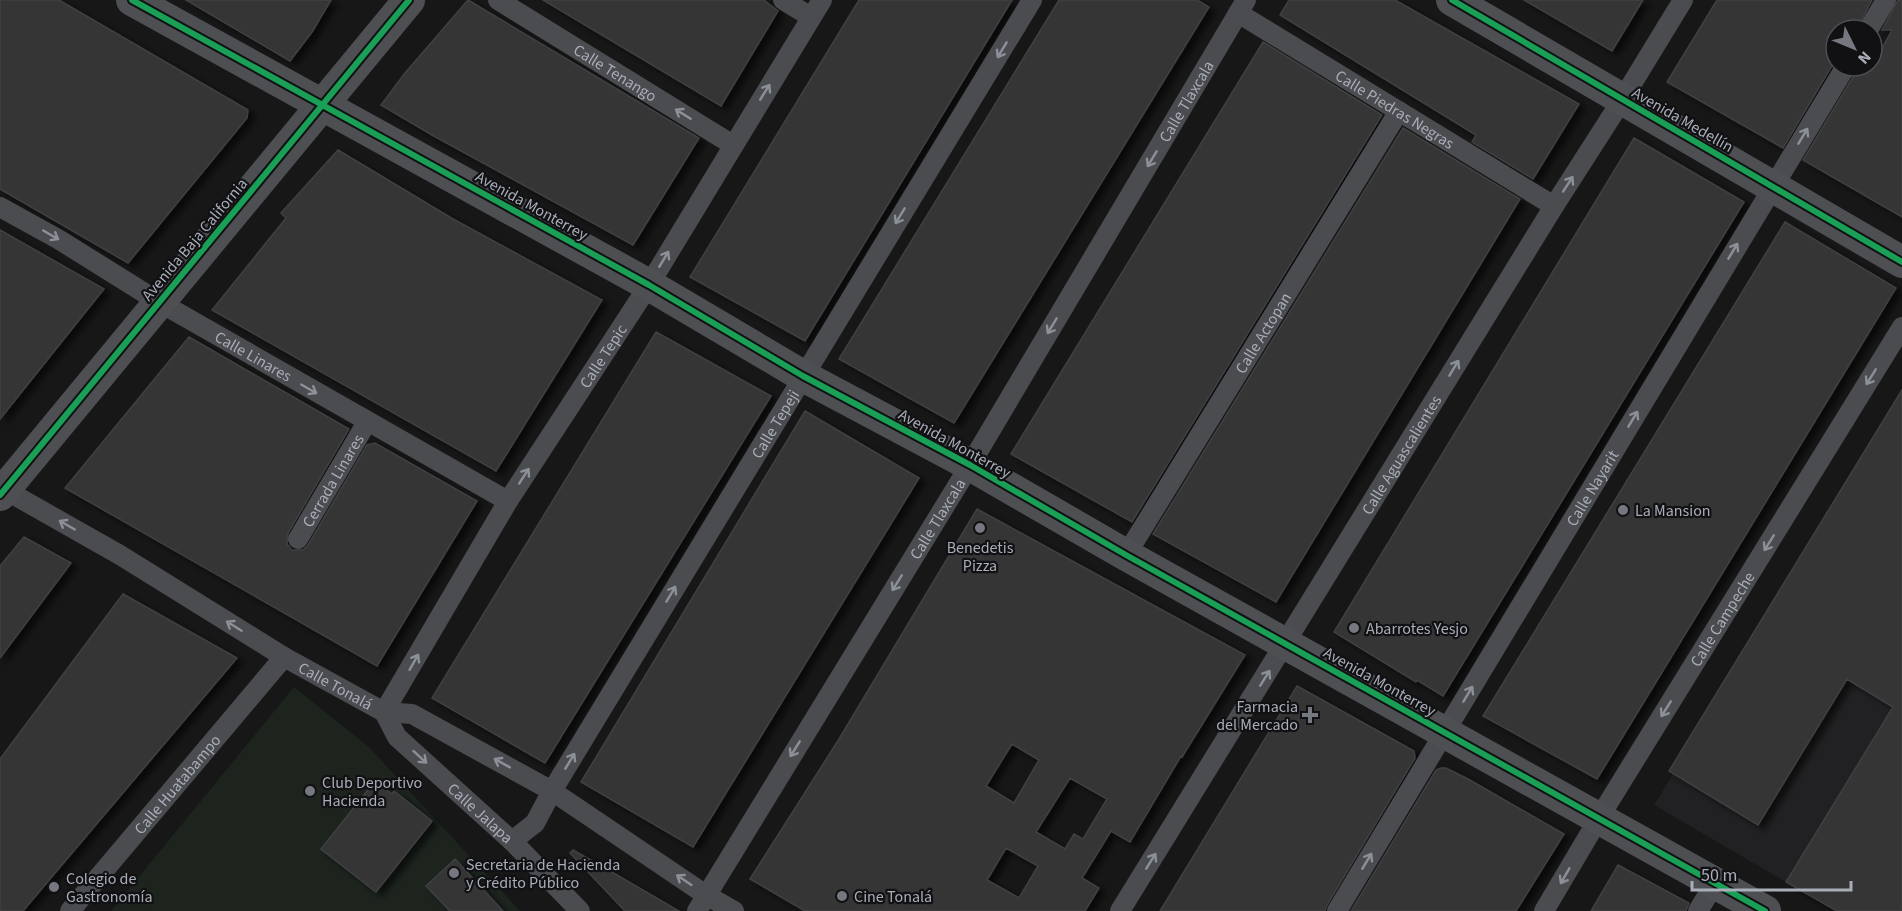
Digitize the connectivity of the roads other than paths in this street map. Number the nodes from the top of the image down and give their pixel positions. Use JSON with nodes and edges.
{"nodes":[{"id":1,"x":132,"y":0,"type":"edge"},
{"id":2,"x":409,"y":0,"type":"edge"},
{"id":3,"x":498,"y":0,"type":"edge"},
{"id":4,"x":783,"y":0,"type":"edge"},
{"id":5,"x":822,"y":0,"type":"edge"},
{"id":6,"x":1032,"y":0,"type":"edge"},
{"id":7,"x":1452,"y":0,"type":"edge"},
{"id":8,"x":1683,"y":0,"type":"edge"},
{"id":9,"x":1886,"y":0,"type":"edge"},
{"id":10,"x":1242,"y":6,"type":"edge"},
{"id":11,"x":811,"y":17,"type":"junction"},
{"id":12,"x":1875,"y":18,"type":"edge"},
{"id":13,"x":1839,"y":78,"type":"edge"},
{"id":14,"x":1622,"y":100,"type":"junction"},
{"id":15,"x":322,"y":105,"type":"junction"},
{"id":16,"x":1399,"y":111,"type":"junction"},
{"id":17,"x":732,"y":145,"type":"junction"},
{"id":18,"x":1773,"y":186,"type":"junction"},
{"id":19,"x":1554,"y":206,"type":"junction"},
{"id":20,"x":0,"y":207,"type":"edge"},
{"id":21,"x":1902,"y":262,"type":"edge"},
{"id":22,"x":649,"y":285,"type":"junction"},
{"id":23,"x":159,"y":302,"type":"junction"},
{"id":24,"x":1902,"y":327,"type":"edge"},
{"id":25,"x":803,"y":376,"type":"junction"},
{"id":26,"x":367,"y":422,"type":"junction"},
{"id":27,"x":970,"y":465,"type":"junction"},
{"id":28,"x":2,"y":490,"type":"edge"},
{"id":29,"x":508,"y":501,"type":"junction"},
{"id":30,"x":298,"y":539,"type":"dead end"},
{"id":31,"x":1126,"y":555,"type":"junction"},
{"id":32,"x":1286,"y":644,"type":"junction"},
{"id":33,"x":284,"y":657,"type":"junction"},
{"id":34,"x":384,"y":712,"type":"junction"},
{"id":35,"x":1444,"y":732,"type":"junction"},
{"id":36,"x":552,"y":790,"type":"junction"},
{"id":37,"x":1599,"y":818,"type":"junction"},
{"id":38,"x":512,"y":841,"type":"junction"},
{"id":39,"x":1715,"y":883,"type":"junction"},
{"id":40,"x":701,"y":903,"type":"edge"},
{"id":41,"x":70,"y":911,"type":"edge"},
{"id":42,"x":580,"y":911,"type":"edge"},
{"id":43,"x":734,"y":911,"type":"edge"},
{"id":44,"x":1120,"y":911,"type":"edge"},
{"id":45,"x":1337,"y":911,"type":"edge"},
{"id":46,"x":1544,"y":911,"type":"edge"},
{"id":47,"x":1698,"y":911,"type":"edge"},
{"id":48,"x":1765,"y":911,"type":"edge"}],
"edges":[{"from":1,"to":15,"type":"main road","name":"Avenida Monterrey"},
{"from":2,"to":15,"type":"main road","name":"Avenida Baja California"},
{"from":17,"to":3,"type":"street","name":"Calle Tenango","one_way":true},
{"from":4,"to":11,"type":"street"},
{"from":5,"to":11,"type":"street","name":"Calle Tepic"},
{"from":6,"to":25,"type":"street","name":"Calle Tepeji","one_way":true},
{"from":7,"to":14,"type":"main road","name":"Avenida Medellín"},
{"from":8,"to":14,"type":"street","name":"Calle Aguascalientes"},
{"from":9,"to":12,"type":"street"},
{"from":10,"to":16,"type":"street","name":"Calle Piedras Negras"},
{"from":10,"to":27,"type":"street","name":"Calle Tlaxcala","one_way":true},
{"from":17,"to":11,"type":"street","name":"Calle Tepic","one_way":true},
{"from":18,"to":13,"type":"street","name":"Calle Nayarit","one_way":true},
{"from":14,"to":18,"type":"main road","name":"Avenida Medellín"},
{"from":19,"to":14,"type":"street","name":"Calle Aguascalientes","one_way":true},
{"from":15,"to":22,"type":"main road","name":"Avenida Monterrey"},
{"from":15,"to":23,"type":"main road","name":"Avenida Baja California"},
{"from":16,"to":19,"type":"street","name":"Calle Piedras Negras"},
{"from":16,"to":31,"type":"street","name":"Calle Actopan"},
{"from":22,"to":17,"type":"street","name":"Calle Tepic","one_way":true},
{"from":18,"to":21,"type":"main road","name":"Avenida Medellín"},
{"from":35,"to":18,"type":"street","name":"Calle Nayarit","one_way":true},
{"from":32,"to":19,"type":"street","name":"Calle Aguascalientes","one_way":true},
{"from":20,"to":23,"type":"street","name":"Calle Linares","one_way":true},
{"from":22,"to":25,"type":"main road","name":"Avenida Monterrey"},
{"from":29,"to":22,"type":"street","name":"Calle Tepic","one_way":true},
{"from":23,"to":26,"type":"street","name":"Calle Linares","one_way":true},
{"from":23,"to":28,"type":"main road","name":"Avenida Baja California"},
{"from":24,"to":37,"type":"street","name":"Calle Campeche","one_way":true},
{"from":25,"to":27,"type":"main road","name":"Avenida Monterrey"},
{"from":36,"to":25,"type":"street","name":"Calle Tepeji","one_way":true},
{"from":26,"to":29,"type":"street","name":"Calle Linares"},
{"from":26,"to":30,"type":"street","name":"Cerrada Linares"},
{"from":27,"to":31,"type":"main road","name":"Avenida Monterrey"},
{"from":27,"to":40,"type":"street","name":"Calle Tlaxcala","one_way":true},
{"from":33,"to":28,"type":"street","name":"Calle Tonalá","one_way":true},
{"from":34,"to":29,"type":"street","name":"Calle Tepic","one_way":true},
{"from":31,"to":32,"type":"main road","name":"Avenida Monterrey"},
{"from":32,"to":35,"type":"main road","name":"Avenida Monterrey"},
{"from":44,"to":32,"type":"street","name":"Calle Aguascalientes","one_way":true},
{"from":33,"to":34,"type":"street","name":"Calle Tonalá"},
{"from":33,"to":41,"type":"street","name":"Calle Huatabampo"},
{"from":36,"to":34,"type":"street","name":"Calle Tonalá","one_way":true},
{"from":34,"to":38,"type":"street","name":"Calle Jalapa","one_way":true},
{"from":35,"to":37,"type":"main road","name":"Avenida Monterrey"},
{"from":45,"to":35,"type":"street","name":"Calle Nayarit","one_way":true},
{"from":36,"to":38,"type":"street","name":"Calle Tepeji"},
{"from":40,"to":36,"type":"street","name":"Calle Tonalá","one_way":true},
{"from":37,"to":39,"type":"main road","name":"Avenida Monterrey"},
{"from":37,"to":46,"type":"street","name":"Calle Campeche","one_way":true},
{"from":38,"to":42,"type":"street","name":"Calle Jalapa"},
{"from":39,"to":47,"type":"street"},
{"from":39,"to":48,"type":"main road","name":"Avenida Monterrey"},
{"from":40,"to":43,"type":"street","name":"Calle Tonalá"}]}
